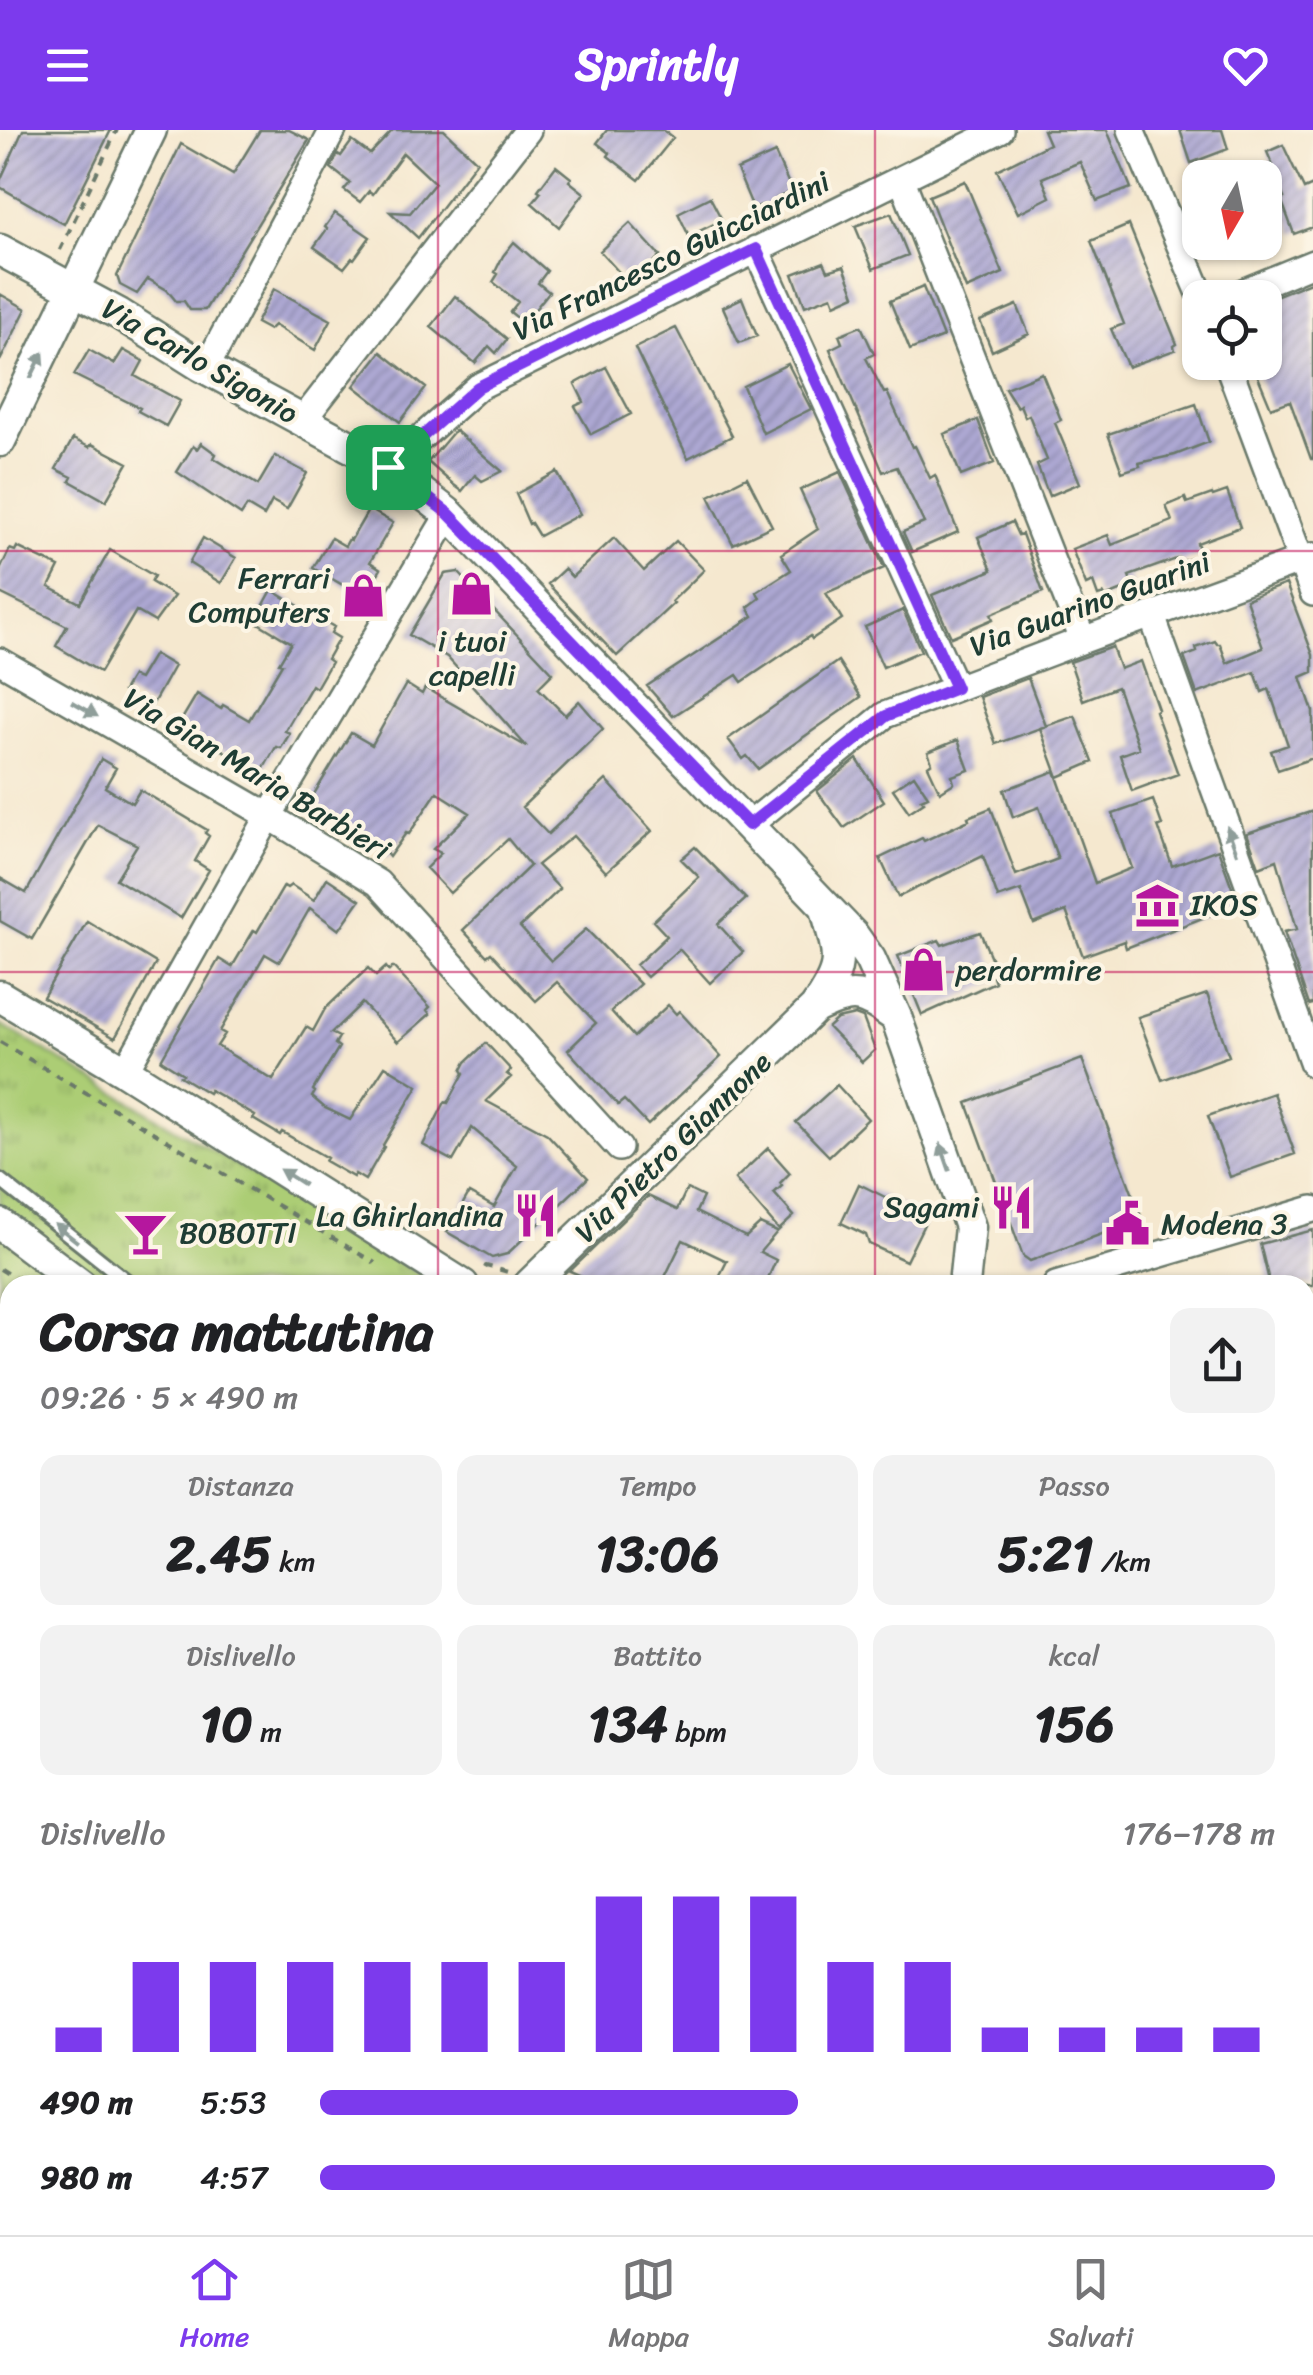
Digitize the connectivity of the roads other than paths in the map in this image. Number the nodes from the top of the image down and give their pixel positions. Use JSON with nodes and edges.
{"nodes":[{"id":1,"x":151,"y":130,"type":"edge"},
{"id":2,"x":333,"y":130,"type":"edge"},
{"id":3,"x":528,"y":130,"type":"edge"},
{"id":4,"x":1000,"y":130,"type":"edge"},
{"id":5,"x":1131,"y":130,"type":"edge"},
{"id":6,"x":902,"y":180,"type":"junction"},
{"id":7,"x":756,"y":249,"type":"junction"},
{"id":8,"x":0,"y":250,"type":"edge"},
{"id":9,"x":1313,"y":263,"type":"edge"},
{"id":10,"x":1194,"y":280,"type":"edge"},
{"id":11,"x":1272,"y":280,"type":"edge"},
{"id":12,"x":74,"y":290,"type":"junction"},
{"id":13,"x":206,"y":368,"type":"junction"},
{"id":14,"x":1234,"y":380,"type":"edge"},
{"id":15,"x":302,"y":420,"type":"junction"},
{"id":16,"x":0,"y":441,"type":"edge"},
{"id":17,"x":388,"y":467,"type":"junction"},
{"id":18,"x":449,"y":514,"type":"junction"},
{"id":19,"x":1307,"y":558,"type":"edge"},
{"id":20,"x":1313,"y":592,"type":"edge"},
{"id":21,"x":1152,"y":616,"type":"junction"},
{"id":22,"x":1083,"y":640,"type":"junction"},
{"id":23,"x":0,"y":661,"type":"edge"},
{"id":24,"x":956,"y":688,"type":"junction"},
{"id":25,"x":269,"y":816,"type":"junction"},
{"id":26,"x":749,"y":825,"type":"junction"},
{"id":27,"x":827,"y":910,"type":"junction"},
{"id":28,"x":0,"y":996,"type":"edge"},
{"id":29,"x":815,"y":1008,"type":"junction"},
{"id":30,"x":896,"y":1017,"type":"junction"},
{"id":31,"x":1313,"y":1064,"type":"edge"},
{"id":32,"x":125,"y":1071,"type":"junction"},
{"id":33,"x":619,"y":1148,"type":"dead end"},
{"id":34,"x":0,"y":1180,"type":"edge"},
{"id":35,"x":1313,"y":1209,"type":"edge"},
{"id":36,"x":0,"y":1224,"type":"edge"},
{"id":37,"x":68,"y":1275,"type":"edge"},
{"id":38,"x":119,"y":1275,"type":"edge"},
{"id":39,"x":447,"y":1275,"type":"edge"},
{"id":40,"x":539,"y":1275,"type":"edge"},
{"id":41,"x":965,"y":1275,"type":"edge"},
{"id":42,"x":1090,"y":1275,"type":"edge"}],
"edges":[{"from":1,"to":12,"type":"street"},
{"from":2,"to":13,"type":"street"},
{"from":3,"to":15,"type":"street"},
{"from":4,"to":6,"type":"street","name":"Via Francesco Guicciardini"},
{"from":5,"to":10,"type":"street"},
{"from":6,"to":7,"type":"street","name":"Via Francesco Guicciardini"},
{"from":6,"to":22,"type":"street"},
{"from":7,"to":17,"type":"street","name":"Via Francesco Guicciardini"},
{"from":7,"to":24,"type":"street"},
{"from":8,"to":12,"type":"street","name":"Via Carlo Sigonio"},
{"from":9,"to":11,"type":"street"},
{"from":12,"to":13,"type":"street","name":"Via Carlo Sigonio"},
{"from":16,"to":12,"type":"street","one_way":true},
{"from":13,"to":15,"type":"street","name":"Via Carlo Sigonio"},
{"from":14,"to":19,"type":"street"},
{"from":15,"to":17,"type":"street","name":"Via Carlo Sigonio"},
{"from":17,"to":18,"type":"street","name":"Via Carlo Sigonio"},
{"from":18,"to":25,"type":"street"},
{"from":18,"to":26,"type":"street","name":"Via Carlo Sigonio"},
{"from":19,"to":20,"type":"street"},
{"from":19,"to":21,"type":"street","name":"Via Guarino Guarini"},
{"from":21,"to":22,"type":"street","name":"Via Guarino Guarini"},
{"from":31,"to":21,"type":"street","one_way":true},
{"from":22,"to":24,"type":"street","name":"Via Guarino Guarini"},
{"from":23,"to":25,"type":"street","name":"Via Gian Maria Barbieri","one_way":true},
{"from":24,"to":26,"type":"street","name":"Via Guarino Guarini"},
{"from":25,"to":32,"type":"street"},
{"from":25,"to":33,"type":"street","name":"Via Gian Maria Barbieri"},
{"from":26,"to":27,"type":"street","name":"Via Carlo Sigonio"},
{"from":27,"to":29,"type":"street","name":"Via Pietro Giannone"},
{"from":27,"to":30,"type":"street","name":"Via Carlo Sigonio"},
{"from":28,"to":32,"type":"street"},
{"from":29,"to":30,"type":"street"},
{"from":29,"to":40,"type":"street","name":"Via Pietro Giannone"},
{"from":41,"to":30,"type":"street","name":"Via Carlo Sigonio","one_way":true},
{"from":39,"to":32,"type":"street","one_way":true},
{"from":38,"to":34,"type":"lane","one_way":true},
{"from":35,"to":42,"type":"street"},
{"from":36,"to":37,"type":"street"}]}
